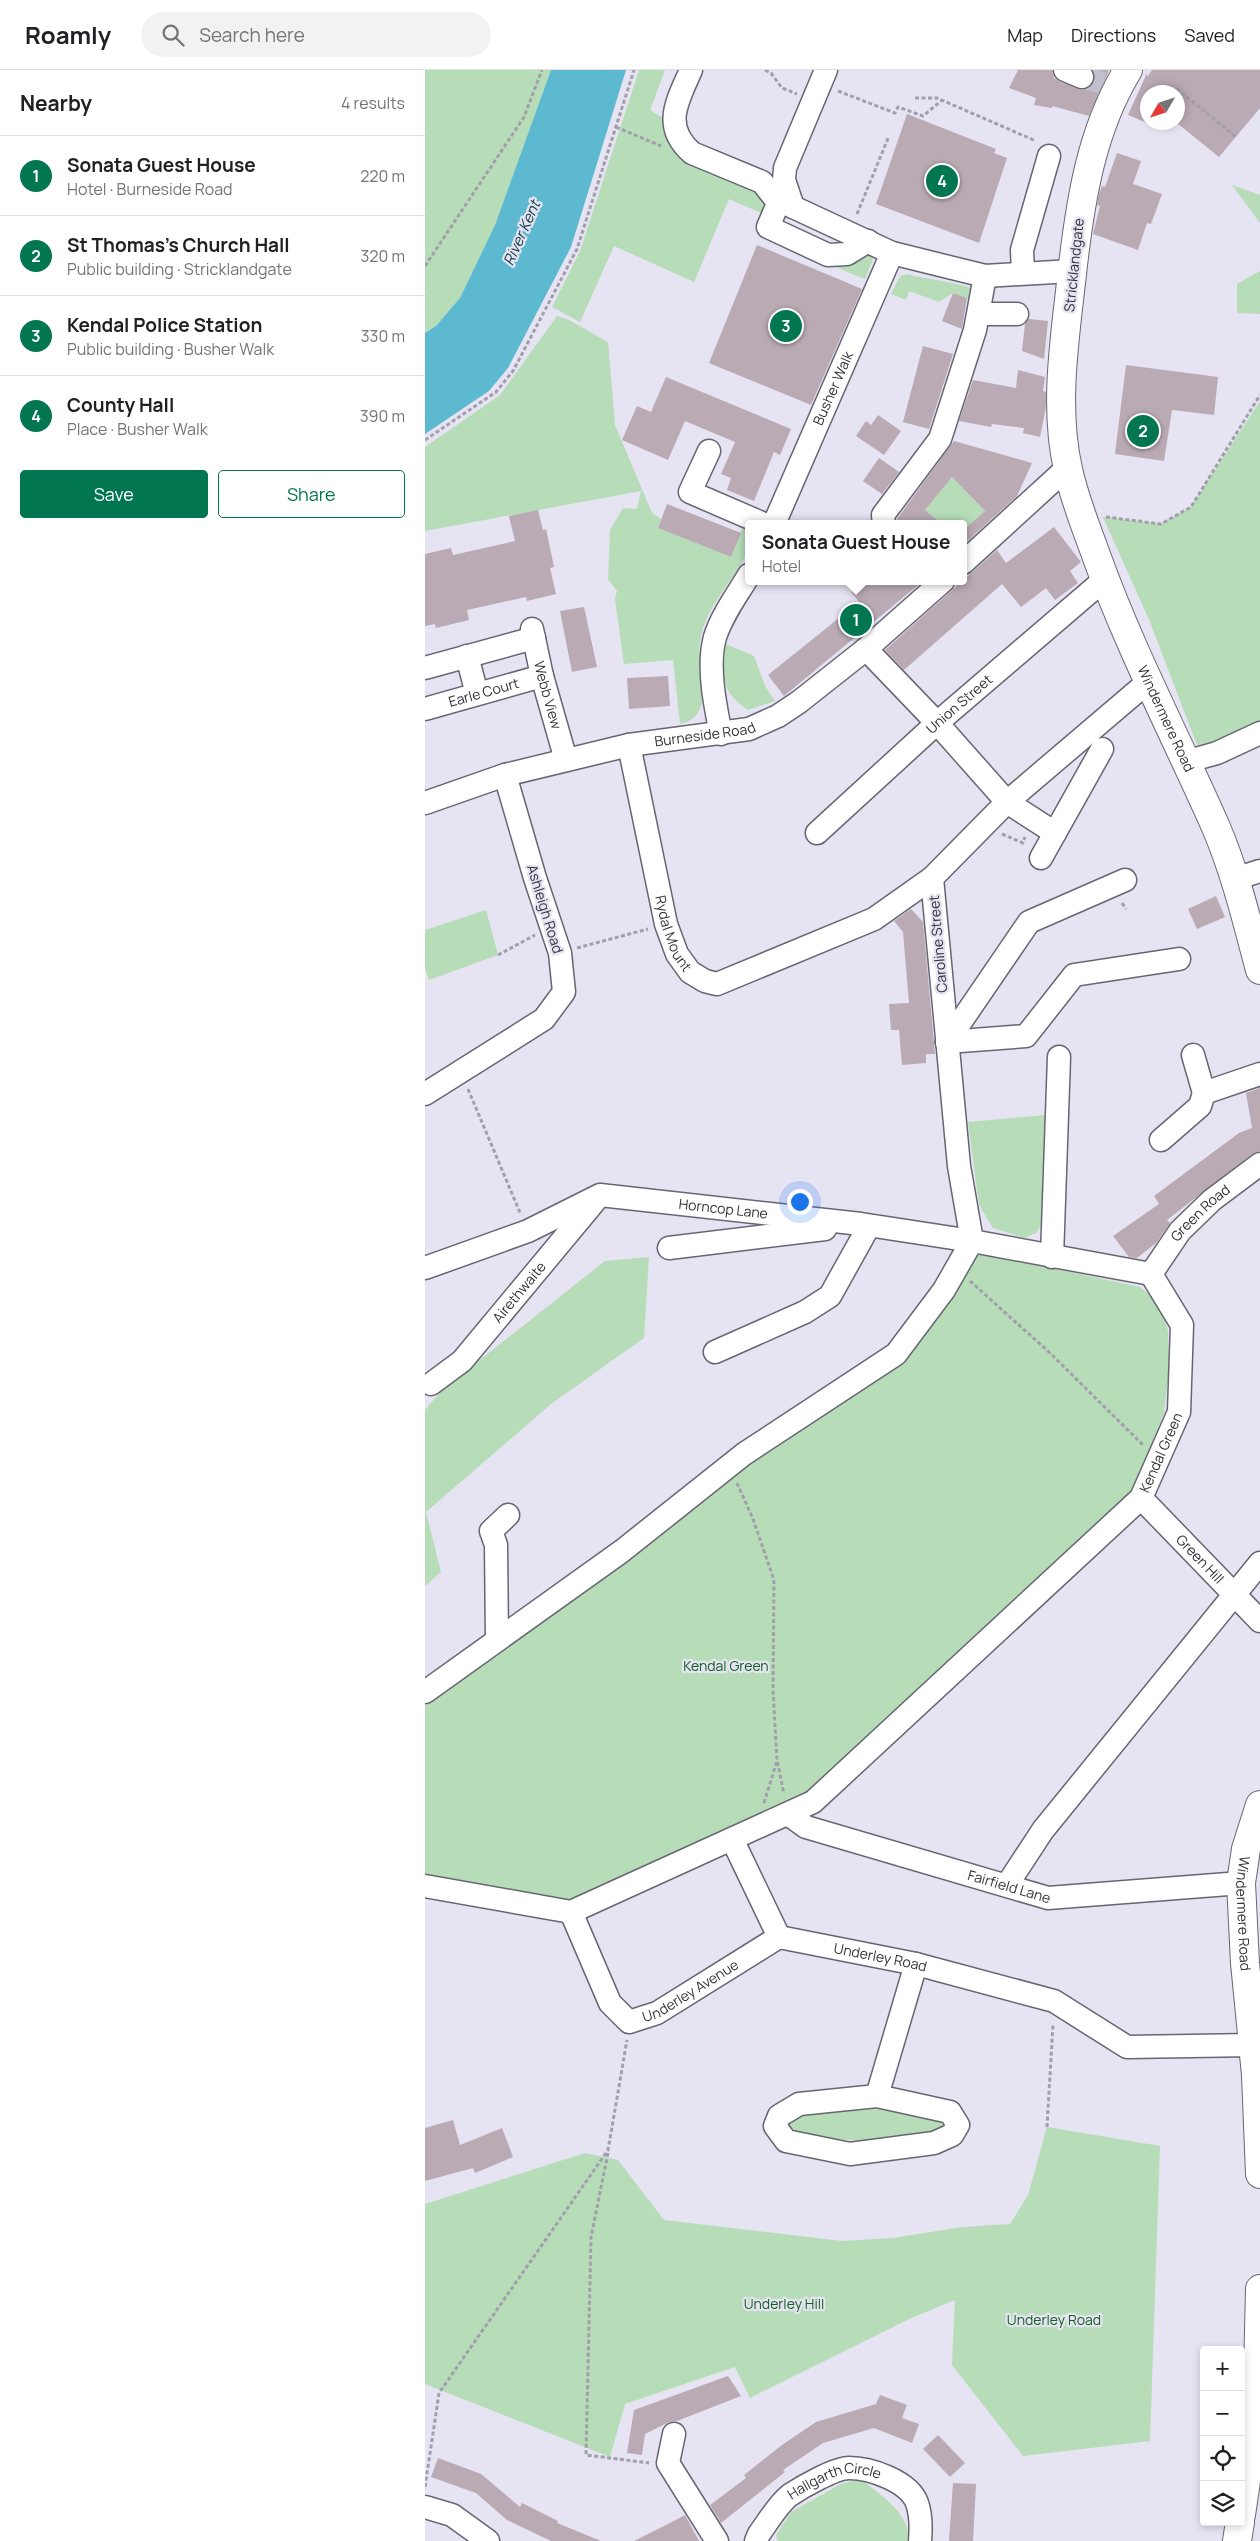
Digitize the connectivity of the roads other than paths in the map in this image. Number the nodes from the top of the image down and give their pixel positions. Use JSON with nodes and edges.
{"nodes":[{"id":1,"x":691,"y":70,"type":"edge"},
{"id":2,"x":826,"y":70,"type":"edge"},
{"id":3,"x":1099,"y":78,"type":"edge"},
{"id":4,"x":1046,"y":150,"type":"road end"},
{"id":5,"x":782,"y":201,"type":"junction"},
{"id":6,"x":868,"y":241,"type":"junction"},
{"id":7,"x":892,"y":253,"type":"junction"},
{"id":8,"x":1073,"y":271,"type":"junction"},
{"id":9,"x":1023,"y":272,"type":"junction"},
{"id":10,"x":985,"y":276,"type":"junction"},
{"id":11,"x":979,"y":314,"type":"junction"},
{"id":12,"x":1017,"y":314,"type":"dead end"},
{"id":13,"x":709,"y":451,"type":"dead end"},
{"id":14,"x":1067,"y":468,"type":"junction"},
{"id":15,"x":755,"y":520,"type":"edge"},
{"id":16,"x":776,"y":520,"type":"edge"},
{"id":17,"x":884,"y":520,"type":"edge"},
{"id":18,"x":967,"y":559,"type":"edge"},
{"id":19,"x":1105,"y":579,"type":"junction"},
{"id":20,"x":745,"y":582,"type":"edge"},
{"id":21,"x":938,"y":585,"type":"edge"},
{"id":22,"x":866,"y":649,"type":"junction"},
{"id":23,"x":467,"y":656,"type":"junction"},
{"id":24,"x":425,"y":668,"type":"edge"},
{"id":25,"x":542,"y":676,"type":"junction"},
{"id":26,"x":1149,"y":681,"type":"junction"},
{"id":27,"x":477,"y":694,"type":"junction"},
{"id":28,"x":425,"y":709,"type":"edge"},
{"id":29,"x":937,"y":723,"type":"junction"},
{"id":30,"x":1260,"y":733,"type":"edge"},
{"id":31,"x":721,"y":734,"type":"junction"},
{"id":32,"x":629,"y":745,"type":"junction"},
{"id":33,"x":1102,"y":749,"type":"dead end"},
{"id":34,"x":566,"y":760,"type":"junction"},
{"id":35,"x":1185,"y":762,"type":"junction"},
{"id":36,"x":505,"y":775,"type":"junction"},
{"id":37,"x":1007,"y":802,"type":"junction"},
{"id":38,"x":425,"y":803,"type":"edge"},
{"id":39,"x":817,"y":833,"type":"dead end"},
{"id":40,"x":1055,"y":833,"type":"junction"},
{"id":41,"x":1041,"y":858,"type":"dead end"},
{"id":42,"x":1248,"y":875,"type":"edge"},
{"id":43,"x":932,"y":878,"type":"junction"},
{"id":44,"x":1125,"y":880,"type":"dead end"},
{"id":45,"x":1179,"y":959,"type":"dead end"},
{"id":46,"x":1260,"y":970,"type":"edge"},
{"id":47,"x":947,"y":1042,"type":"junction"},
{"id":48,"x":1193,"y":1055,"type":"dead end"},
{"id":49,"x":1059,"y":1056,"type":"dead end"},
{"id":50,"x":1260,"y":1074,"type":"edge"},
{"id":51,"x":425,"y":1094,"type":"edge"},
{"id":52,"x":1204,"y":1094,"type":"junction"},
{"id":53,"x":1161,"y":1140,"type":"dead end"},
{"id":54,"x":1260,"y":1164,"type":"edge"},
{"id":55,"x":600,"y":1195,"type":"junction"},
{"id":56,"x":865,"y":1225,"type":"junction"},
{"id":57,"x":972,"y":1241,"type":"junction"},
{"id":58,"x":669,"y":1248,"type":"dead end"},
{"id":59,"x":1052,"y":1257,"type":"junction"},
{"id":60,"x":428,"y":1271,"type":"edge"},
{"id":61,"x":1151,"y":1274,"type":"junction"},
{"id":62,"x":715,"y":1352,"type":"dead end"},
{"id":63,"x":431,"y":1384,"type":"dead end"},
{"id":64,"x":1141,"y":1498,"type":"junction"},
{"id":65,"x":508,"y":1515,"type":"dead end"},
{"id":66,"x":1260,"y":1564,"type":"edge"},
{"id":67,"x":1236,"y":1594,"type":"junction"},
{"id":68,"x":1260,"y":1621,"type":"edge"},
{"id":69,"x":497,"y":1640,"type":"junction"},
{"id":70,"x":425,"y":1692,"type":"edge"},
{"id":71,"x":1260,"y":1805,"type":"edge"},
{"id":72,"x":788,"y":1814,"type":"junction"},
{"id":73,"x":732,"y":1839,"type":"junction"},
{"id":74,"x":1241,"y":1883,"type":"junction"},
{"id":75,"x":1007,"y":1885,"type":"junction"},
{"id":76,"x":425,"y":1886,"type":"edge"},
{"id":77,"x":571,"y":1912,"type":"junction"},
{"id":78,"x":779,"y":1937,"type":"junction"},
{"id":79,"x":916,"y":1964,"type":"junction"},
{"id":80,"x":1254,"y":2045,"type":"junction"},
{"id":81,"x":877,"y":2096,"type":"junction"},
{"id":82,"x":1260,"y":2174,"type":"edge"},
{"id":83,"x":1260,"y":2289,"type":"edge"},
{"id":84,"x":1260,"y":2304,"type":"edge"},
{"id":85,"x":674,"y":2434,"type":"dead end"},
{"id":86,"x":1245,"y":2487,"type":"edge"},
{"id":87,"x":425,"y":2507,"type":"edge"},
{"id":88,"x":1239,"y":2526,"type":"edge"},
{"id":89,"x":488,"y":2541,"type":"edge"},
{"id":90,"x":717,"y":2541,"type":"edge"},
{"id":91,"x":756,"y":2541,"type":"edge"},
{"id":92,"x":921,"y":2541,"type":"edge"},
{"id":93,"x":1237,"y":2541,"type":"edge"}],
"edges":[{"from":1,"to":5,"type":"street"},
{"from":2,"to":5,"type":"street"},
{"from":3,"to":8,"type":"highway","name":"Stricklandgate"},
{"from":4,"to":9,"type":"street"},
{"from":5,"to":6,"type":"street"},
{"from":5,"to":6,"type":"street"},
{"from":6,"to":7,"type":"street"},
{"from":7,"to":10,"type":"street"},
{"from":7,"to":16,"type":"street","name":"Busher Walk"},
{"from":8,"to":9,"type":"street"},
{"from":8,"to":14,"type":"highway","name":"Stricklandgate"},
{"from":9,"to":10,"type":"street"},
{"from":10,"to":11,"type":"street"},
{"from":11,"to":12,"type":"street"},
{"from":11,"to":17,"type":"street"},
{"from":13,"to":15,"type":"street"},
{"from":14,"to":18,"type":"street"},
{"from":14,"to":19,"type":"highway","name":"Windermere Road"},
{"from":19,"to":26,"type":"highway","name":"Windermere Road"},
{"from":19,"to":29,"type":"street","name":"Union Street"},
{"from":20,"to":31,"type":"street"},
{"from":21,"to":22,"type":"street","name":"Burneside Road"},
{"from":22,"to":29,"type":"street"},
{"from":22,"to":31,"type":"street","name":"Burneside Road"},
{"from":23,"to":24,"type":"street"},
{"from":23,"to":25,"type":"street","name":"Webb View"},
{"from":23,"to":27,"type":"street"},
{"from":25,"to":27,"type":"street","name":"Earle Court"},
{"from":25,"to":34,"type":"street","name":"Webb View"},
{"from":26,"to":35,"type":"highway","name":"Windermere Road"},
{"from":26,"to":37,"type":"street","name":"Caroline Street"},
{"from":27,"to":28,"type":"street","name":"Earle Court"},
{"from":29,"to":37,"type":"street"},
{"from":29,"to":39,"type":"street","name":"Union Street"},
{"from":30,"to":35,"type":"street"},
{"from":31,"to":32,"type":"street","name":"Burneside Road"},
{"from":32,"to":34,"type":"street","name":"Burneside Road"},
{"from":32,"to":43,"type":"street","name":"Rydal Mount"},
{"from":33,"to":40,"type":"street"},
{"from":34,"to":36,"type":"street","name":"Burneside Road"},
{"from":35,"to":42,"type":"highway","name":"Windermere Road"},
{"from":36,"to":38,"type":"street","name":"Burneside Road"},
{"from":36,"to":51,"type":"street","name":"Ashleigh Road"},
{"from":37,"to":40,"type":"street"},
{"from":37,"to":43,"type":"street","name":"Caroline Street"},
{"from":40,"to":41,"type":"street"},
{"from":42,"to":46,"type":"highway","name":"Windermere Road"},
{"from":43,"to":47,"type":"street","name":"Caroline Street"},
{"from":44,"to":47,"type":"street"},
{"from":45,"to":47,"type":"street"},
{"from":47,"to":57,"type":"street","name":"Caroline Street"},
{"from":48,"to":52,"type":"street"},
{"from":49,"to":59,"type":"street"},
{"from":50,"to":52,"type":"street"},
{"from":52,"to":53,"type":"street"},
{"from":54,"to":61,"type":"street","name":"Green Road"},
{"from":55,"to":56,"type":"street","name":"Horncop Lane"},
{"from":55,"to":60,"type":"street"},
{"from":55,"to":63,"type":"street","name":"Airethwaite"},
{"from":56,"to":57,"type":"street","name":"Horncop Lane"},
{"from":56,"to":58,"type":"street"},
{"from":56,"to":62,"type":"street"},
{"from":57,"to":59,"type":"street","name":"Horncop Lane"},
{"from":57,"to":69,"type":"street"},
{"from":59,"to":61,"type":"street","name":"Horncop Lane"},
{"from":61,"to":64,"type":"street","name":"Kendal Green"},
{"from":64,"to":67,"type":"street","name":"Green Hill"},
{"from":64,"to":72,"type":"street","name":"Kendal Green"},
{"from":65,"to":69,"type":"street"},
{"from":66,"to":67,"type":"street"},
{"from":67,"to":68,"type":"street","name":"Green Hill"},
{"from":67,"to":75,"type":"street"},
{"from":69,"to":70,"type":"street"},
{"from":71,"to":74,"type":"highway","name":"Windermere Road"},
{"from":72,"to":73,"type":"street","name":"Kendal Green"},
{"from":72,"to":75,"type":"street","name":"Fairfield Lane"},
{"from":73,"to":77,"type":"street","name":"Kendal Green"},
{"from":73,"to":78,"type":"street"},
{"from":74,"to":75,"type":"street","name":"Fairfield Lane"},
{"from":74,"to":80,"type":"highway","name":"Windermere Road"},
{"from":76,"to":77,"type":"street"},
{"from":77,"to":78,"type":"street","name":"Underley Avenue"},
{"from":78,"to":79,"type":"street","name":"Underley Road"},
{"from":79,"to":80,"type":"street","name":"Underley Road"},
{"from":79,"to":81,"type":"street"},
{"from":80,"to":82,"type":"highway","name":"Windermere Road"},
{"from":81,"to":81,"type":"street"},
{"from":83,"to":84,"type":"highway"},
{"from":84,"to":86,"type":"highway"},
{"from":85,"to":90,"type":"street"},
{"from":87,"to":89,"type":"street"},
{"from":88,"to":93,"type":"highway"},
{"from":91,"to":92,"type":"street","name":"Hallgarth Circle"}]}
